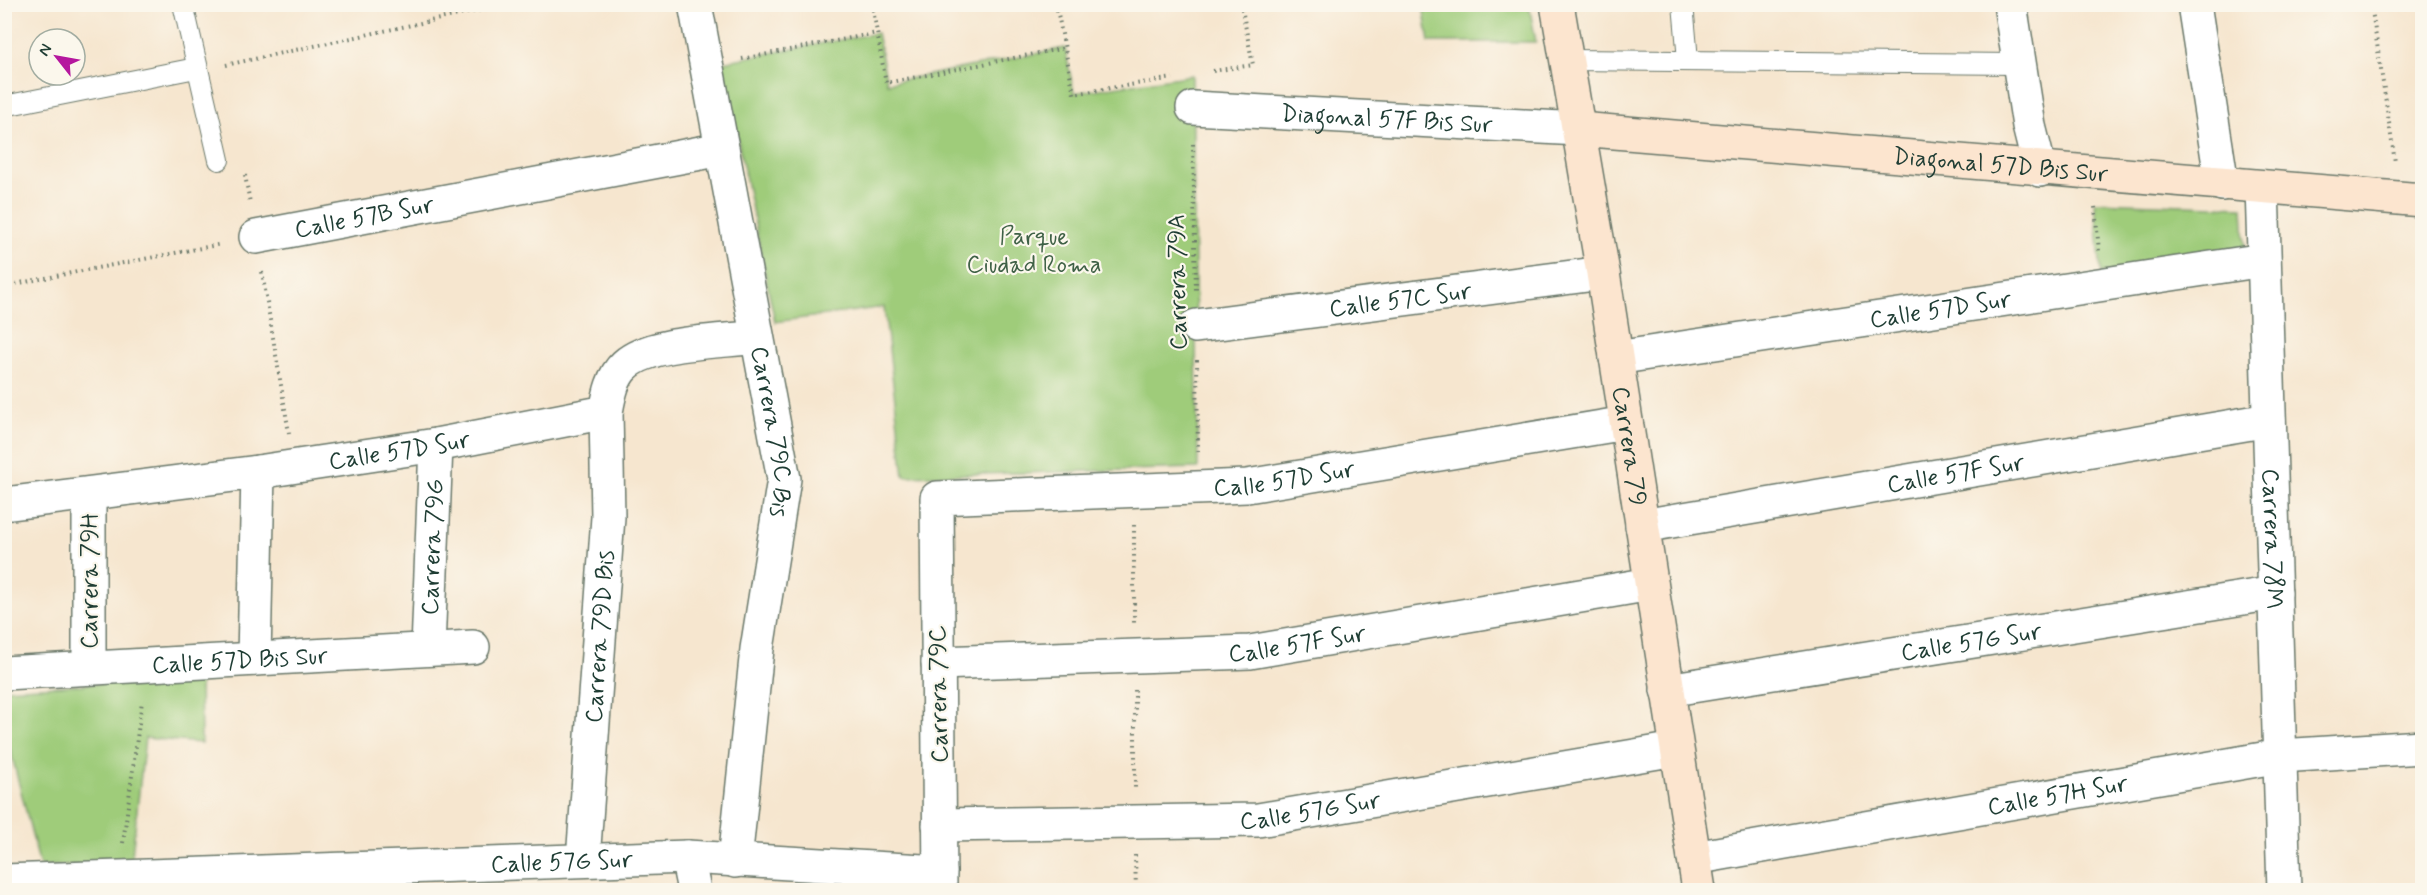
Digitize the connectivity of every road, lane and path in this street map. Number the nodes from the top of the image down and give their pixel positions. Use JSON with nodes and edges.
{"nodes":[{"id":1,"x":183,"y":4,"type":"edge"},
{"id":2,"x":509,"y":4,"type":"edge"},
{"id":3,"x":695,"y":4,"type":"edge"},
{"id":4,"x":872,"y":4,"type":"edge"},
{"id":5,"x":1056,"y":4,"type":"edge"},
{"id":6,"x":1241,"y":4,"type":"edge"},
{"id":7,"x":1557,"y":4,"type":"edge"},
{"id":8,"x":1683,"y":4,"type":"edge"},
{"id":9,"x":2010,"y":4,"type":"edge"},
{"id":10,"x":2194,"y":4,"type":"edge"},
{"id":11,"x":2371,"y":4,"type":"edge"},
{"id":12,"x":877,"y":33,"type":"junction"},
{"id":13,"x":1065,"y":48,"type":"junction"},
{"id":14,"x":1567,"y":60,"type":"junction"},
{"id":15,"x":1688,"y":60,"type":"junction"},
{"id":16,"x":2019,"y":64,"type":"junction"},
{"id":17,"x":226,"y":65,"type":"dead end"},
{"id":18,"x":706,"y":65,"type":"junction"},
{"id":19,"x":196,"y":68,"type":"junction"},
{"id":20,"x":1192,"y":75,"type":"junction"},
{"id":21,"x":4,"y":106,"type":"edge"},
{"id":22,"x":1193,"y":108,"type":"junction"},
{"id":23,"x":1579,"y":129,"type":"junction"},
{"id":24,"x":722,"y":149,"type":"junction"},
{"id":25,"x":219,"y":160,"type":"dead end"},
{"id":26,"x":2040,"y":170,"type":"junction"},
{"id":27,"x":2093,"y":174,"type":"junction"},
{"id":28,"x":2222,"y":184,"type":"junction"},
{"id":29,"x":2262,"y":187,"type":"junction"},
{"id":30,"x":2411,"y":199,"type":"edge"},
{"id":31,"x":256,"y":237,"type":"joint"},
{"id":32,"x":2264,"y":260,"type":"junction"},
{"id":33,"x":1603,"y":273,"type":"junction"},
{"id":34,"x":4,"y":285,"type":"edge"},
{"id":35,"x":2102,"y":285,"type":"junction"},
{"id":36,"x":1196,"y":326,"type":"junction"},
{"id":37,"x":757,"y":337,"type":"junction"},
{"id":38,"x":1616,"y":358,"type":"junction"},
{"id":39,"x":606,"y":412,"type":"junction"},
{"id":40,"x":2269,"y":420,"type":"junction"},
{"id":41,"x":1626,"y":423,"type":"junction"},
{"id":42,"x":436,"y":445,"type":"junction"},
{"id":43,"x":258,"y":472,"type":"junction"},
{"id":44,"x":1198,"y":488,"type":"junction"},
{"id":45,"x":89,"y":494,"type":"junction"},
{"id":46,"x":936,"y":498,"type":"joint"},
{"id":47,"x":4,"y":504,"type":"edge"},
{"id":48,"x":1642,"y":526,"type":"junction"},
{"id":49,"x":1651,"y":584,"type":"junction"},
{"id":50,"x":2275,"y":593,"type":"junction"},
{"id":51,"x":473,"y":647,"type":"dead end"},
{"id":52,"x":428,"y":649,"type":"junction"},
{"id":53,"x":254,"y":659,"type":"junction"},
{"id":54,"x":938,"y":663,"type":"junction"},
{"id":55,"x":148,"y":665,"type":"junction"},
{"id":56,"x":89,"y":668,"type":"junction"},
{"id":57,"x":4,"y":673,"type":"edge"},
{"id":58,"x":1667,"y":690,"type":"junction"},
{"id":59,"x":2422,"y":747,"type":"edge"},
{"id":60,"x":1676,"y":749,"type":"junction"},
{"id":61,"x":2280,"y":756,"type":"junction"},
{"id":62,"x":939,"y":825,"type":"junction"},
{"id":63,"x":687,"y":857,"type":"junction"},
{"id":64,"x":1694,"y":858,"type":"junction"},
{"id":65,"x":583,"y":860,"type":"junction"},
{"id":66,"x":735,"y":861,"type":"junction"},
{"id":67,"x":118,"y":876,"type":"junction"},
{"id":68,"x":511,"y":877,"type":"edge"},
{"id":69,"x":352,"y":879,"type":"edge"},
{"id":70,"x":4,"y":881,"type":"edge"},
{"id":71,"x":940,"y":881,"type":"edge"},
{"id":72,"x":200,"y":882,"type":"edge"},
{"id":73,"x":694,"y":891,"type":"edge"},
{"id":74,"x":1699,"y":891,"type":"edge"},
{"id":75,"x":2284,"y":891,"type":"edge"}],
"edges":[{"from":1,"to":19,"type":"lane"},
{"from":2,"to":17,"type":"path"},
{"from":3,"to":18,"type":"street","name":"Carrera 79C Bis"},
{"from":4,"to":12,"type":"path"},
{"from":5,"to":13,"type":"path"},
{"from":6,"to":20,"type":"path"},
{"from":7,"to":14,"type":"street","name":"Carrera 79"},
{"from":8,"to":15,"type":"lane"},
{"from":9,"to":16,"type":"street"},
{"from":10,"to":28,"type":"street"},
{"from":11,"to":30,"type":"path"},
{"from":12,"to":13,"type":"path"},
{"from":12,"to":18,"type":"path"},
{"from":13,"to":20,"type":"path"},
{"from":14,"to":15,"type":"lane"},
{"from":14,"to":23,"type":"street","name":"Carrera 79"},
{"from":15,"to":16,"type":"lane"},
{"from":16,"to":26,"type":"street"},
{"from":18,"to":24,"type":"street","name":"Carrera 79C Bis"},
{"from":19,"to":21,"type":"lane"},
{"from":19,"to":25,"type":"lane"},
{"from":20,"to":22,"type":"path","name":"Carrera 79A"},
{"from":22,"to":23,"type":"street","name":"Diagonal 57F Bis Sur"},
{"from":22,"to":36,"type":"path","name":"Carrera 79A"},
{"from":23,"to":26,"type":"street","name":"Diagonal 57D Bis Sur"},
{"from":23,"to":33,"type":"street","name":"Carrera 79"},
{"from":24,"to":31,"type":"street","name":"Calle 57B Sur"},
{"from":24,"to":37,"type":"street","name":"Carrera 79C Bis"},
{"from":26,"to":27,"type":"street","name":"Diagonal 57D Bis Sur"},
{"from":27,"to":28,"type":"street","name":"Diagonal 57D Bis Sur"},
{"from":27,"to":35,"type":"path"},
{"from":28,"to":29,"type":"street","name":"Diagonal 57D Bis Sur"},
{"from":29,"to":30,"type":"street","name":"Diagonal 57D Bis Sur"},
{"from":29,"to":32,"type":"street","name":"Carrera 78M"},
{"from":31,"to":34,"type":"path"},
{"from":32,"to":35,"type":"street","name":"Calle 57D Sur"},
{"from":32,"to":40,"type":"street","name":"Carrera 78M"},
{"from":33,"to":36,"type":"street","name":"Calle 57C Sur"},
{"from":33,"to":38,"type":"street","name":"Carrera 79"},
{"from":35,"to":38,"type":"street","name":"Calle 57D Sur"},
{"from":36,"to":44,"type":"path","name":"Carrera 79A"},
{"from":37,"to":39,"type":"street"},
{"from":37,"to":66,"type":"street","name":"Carrera 79C Bis"},
{"from":38,"to":41,"type":"street","name":"Carrera 79"},
{"from":39,"to":42,"type":"street","name":"Calle 57D Sur"},
{"from":39,"to":65,"type":"street","name":"Carrera 79D Bis"},
{"from":40,"to":48,"type":"street","name":"Calle 57F Sur"},
{"from":40,"to":50,"type":"street","name":"Carrera 78M"},
{"from":41,"to":44,"type":"street","name":"Calle 57D Sur"},
{"from":41,"to":48,"type":"street","name":"Carrera 79"},
{"from":42,"to":43,"type":"street","name":"Calle 57D Sur"},
{"from":42,"to":52,"type":"street","name":"Carrera 79G"},
{"from":43,"to":45,"type":"street","name":"Calle 57D Sur"},
{"from":43,"to":53,"type":"street"},
{"from":44,"to":46,"type":"street","name":"Calle 57D Sur"},
{"from":45,"to":47,"type":"street","name":"Calle 57D Sur"},
{"from":45,"to":56,"type":"street","name":"Carrera 79H"},
{"from":46,"to":54,"type":"street","name":"Carrera 79C"},
{"from":48,"to":49,"type":"street","name":"Carrera 79"},
{"from":49,"to":54,"type":"street","name":"Calle 57F Sur"},
{"from":49,"to":58,"type":"street","name":"Carrera 79"},
{"from":50,"to":58,"type":"street","name":"Calle 57G Sur"},
{"from":50,"to":61,"type":"street","name":"Carrera 78M"},
{"from":51,"to":52,"type":"street","name":"Calle 57D Bis Sur"},
{"from":52,"to":53,"type":"street","name":"Calle 57D Bis Sur"},
{"from":53,"to":55,"type":"street","name":"Calle 57D Bis Sur"},
{"from":54,"to":62,"type":"street","name":"Carrera 79C"},
{"from":55,"to":56,"type":"street","name":"Calle 57D Bis Sur"},
{"from":55,"to":67,"type":"path"},
{"from":56,"to":57,"type":"street","name":"Calle 57D Bis Sur"},
{"from":58,"to":60,"type":"street","name":"Carrera 79"},
{"from":59,"to":61,"type":"street","name":"Calle 57H Sur"},
{"from":60,"to":62,"type":"street","name":"Calle 57G Sur"},
{"from":60,"to":64,"type":"street","name":"Carrera 79"},
{"from":61,"to":64,"type":"street","name":"Calle 57H Sur"},
{"from":61,"to":75,"type":"street","name":"Carrera 78M"},
{"from":62,"to":71,"type":"street","name":"Carrera 79C"},
{"from":63,"to":65,"type":"street","name":"Calle 57G Sur"},
{"from":63,"to":66,"type":"street","name":"Calle 57G Sur"},
{"from":63,"to":73,"type":"street"},
{"from":64,"to":74,"type":"street","name":"Carrera 79"},
{"from":65,"to":68,"type":"street","name":"Calle 57G Sur"},
{"from":66,"to":71,"type":"street","name":"Calle 57G Sur"},
{"from":67,"to":70,"type":"street","name":"Calle 57G Sur"},
{"from":67,"to":72,"type":"street","name":"Calle 57G Sur"},
{"from":68,"to":69,"type":"street","name":"Calle 57G Sur"},
{"from":69,"to":72,"type":"street","name":"Calle 57G Sur"}]}
